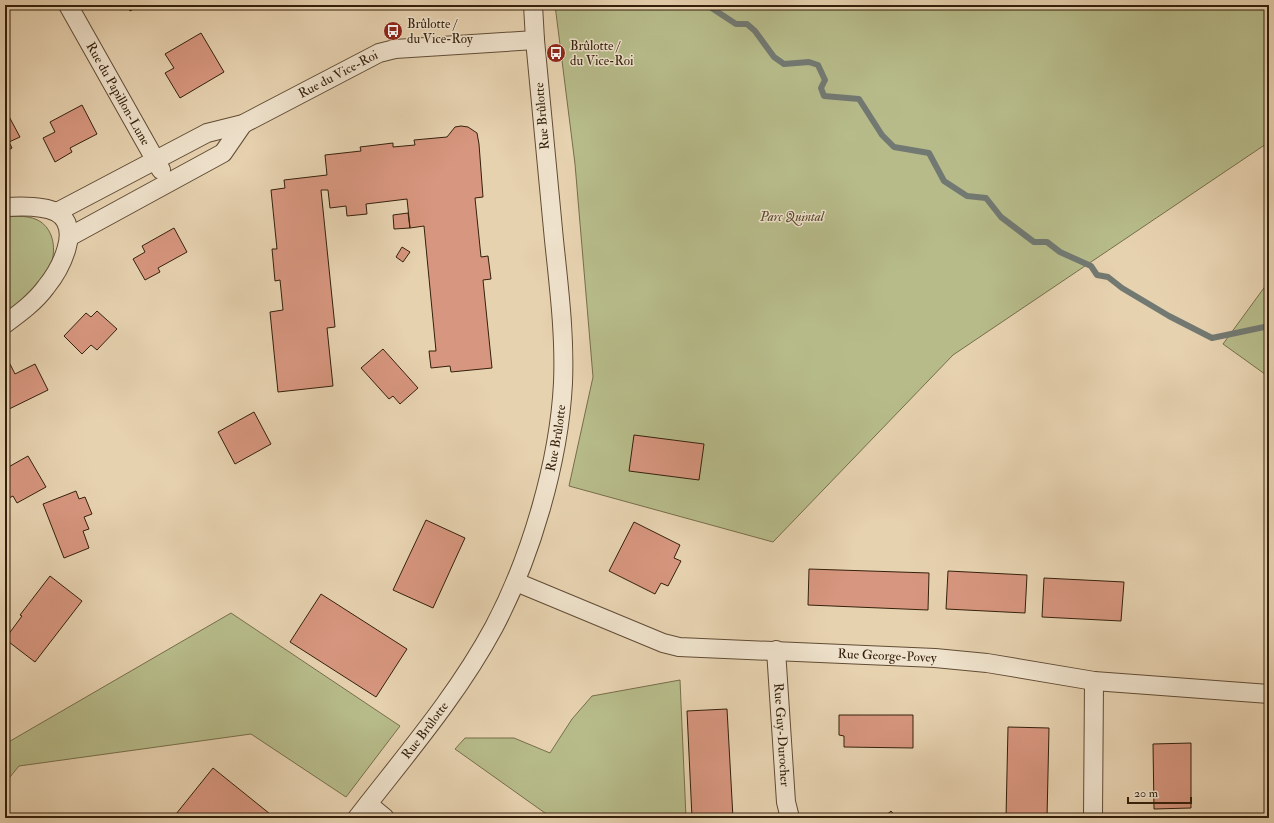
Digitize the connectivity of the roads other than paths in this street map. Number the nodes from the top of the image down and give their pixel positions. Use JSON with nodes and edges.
{"nodes":[{"id":1,"x":68,"y":5,"type":"edge"},
{"id":2,"x":533,"y":5,"type":"edge"},
{"id":3,"x":535,"y":40,"type":"junction"},
{"id":4,"x":243,"y":124,"type":"junction"},
{"id":5,"x":156,"y":160,"type":"junction"},
{"id":6,"x":168,"y":182,"type":"junction"},
{"id":7,"x":5,"y":207,"type":"edge"},
{"id":8,"x":57,"y":212,"type":"junction"},
{"id":9,"x":69,"y":237,"type":"junction"},
{"id":10,"x":5,"y":324,"type":"edge"},
{"id":11,"x":516,"y":582,"type":"junction"},
{"id":12,"x":776,"y":650,"type":"junction"},
{"id":13,"x":1094,"y":681,"type":"junction"},
{"id":14,"x":1269,"y":694,"type":"edge"},
{"id":15,"x":368,"y":804,"type":"junction"},
{"id":16,"x":357,"y":818,"type":"edge"},
{"id":17,"x":385,"y":818,"type":"edge"},
{"id":18,"x":790,"y":818,"type":"edge"},
{"id":19,"x":1093,"y":818,"type":"edge"}],
"edges":[{"from":1,"to":5,"type":"street","name":"Rue du Papillon-Lune"},
{"from":2,"to":3,"type":"street","name":"Rue Brûlotte"},
{"from":3,"to":4,"type":"street","name":"Rue du Vice-Roi"},
{"from":3,"to":11,"type":"street","name":"Rue Brûlotte"},
{"from":4,"to":5,"type":"street","name":"Rue du Vice-Roi"},
{"from":4,"to":6,"type":"street","name":"Rue du Vice-Roi"},
{"from":5,"to":6,"type":"street","name":"Rue du Papillon-Lune"},
{"from":5,"to":8,"type":"street","name":"Rue du Vice-Roi"},
{"from":6,"to":9,"type":"street","name":"Rue du Vice-Roi"},
{"from":7,"to":8,"type":"street"},
{"from":8,"to":9,"type":"street"},
{"from":9,"to":10,"type":"street"},
{"from":11,"to":12,"type":"street","name":"Rue George-Povey"},
{"from":11,"to":15,"type":"street","name":"Rue Brûlotte"},
{"from":12,"to":13,"type":"street","name":"Rue George-Povey"},
{"from":12,"to":18,"type":"street","name":"Rue Guy-Durocher"},
{"from":13,"to":14,"type":"street","name":"Rue George-Povey"},
{"from":13,"to":19,"type":"street"},
{"from":15,"to":16,"type":"street","name":"Rue Brûlotte"},
{"from":15,"to":17,"type":"street"}]}
